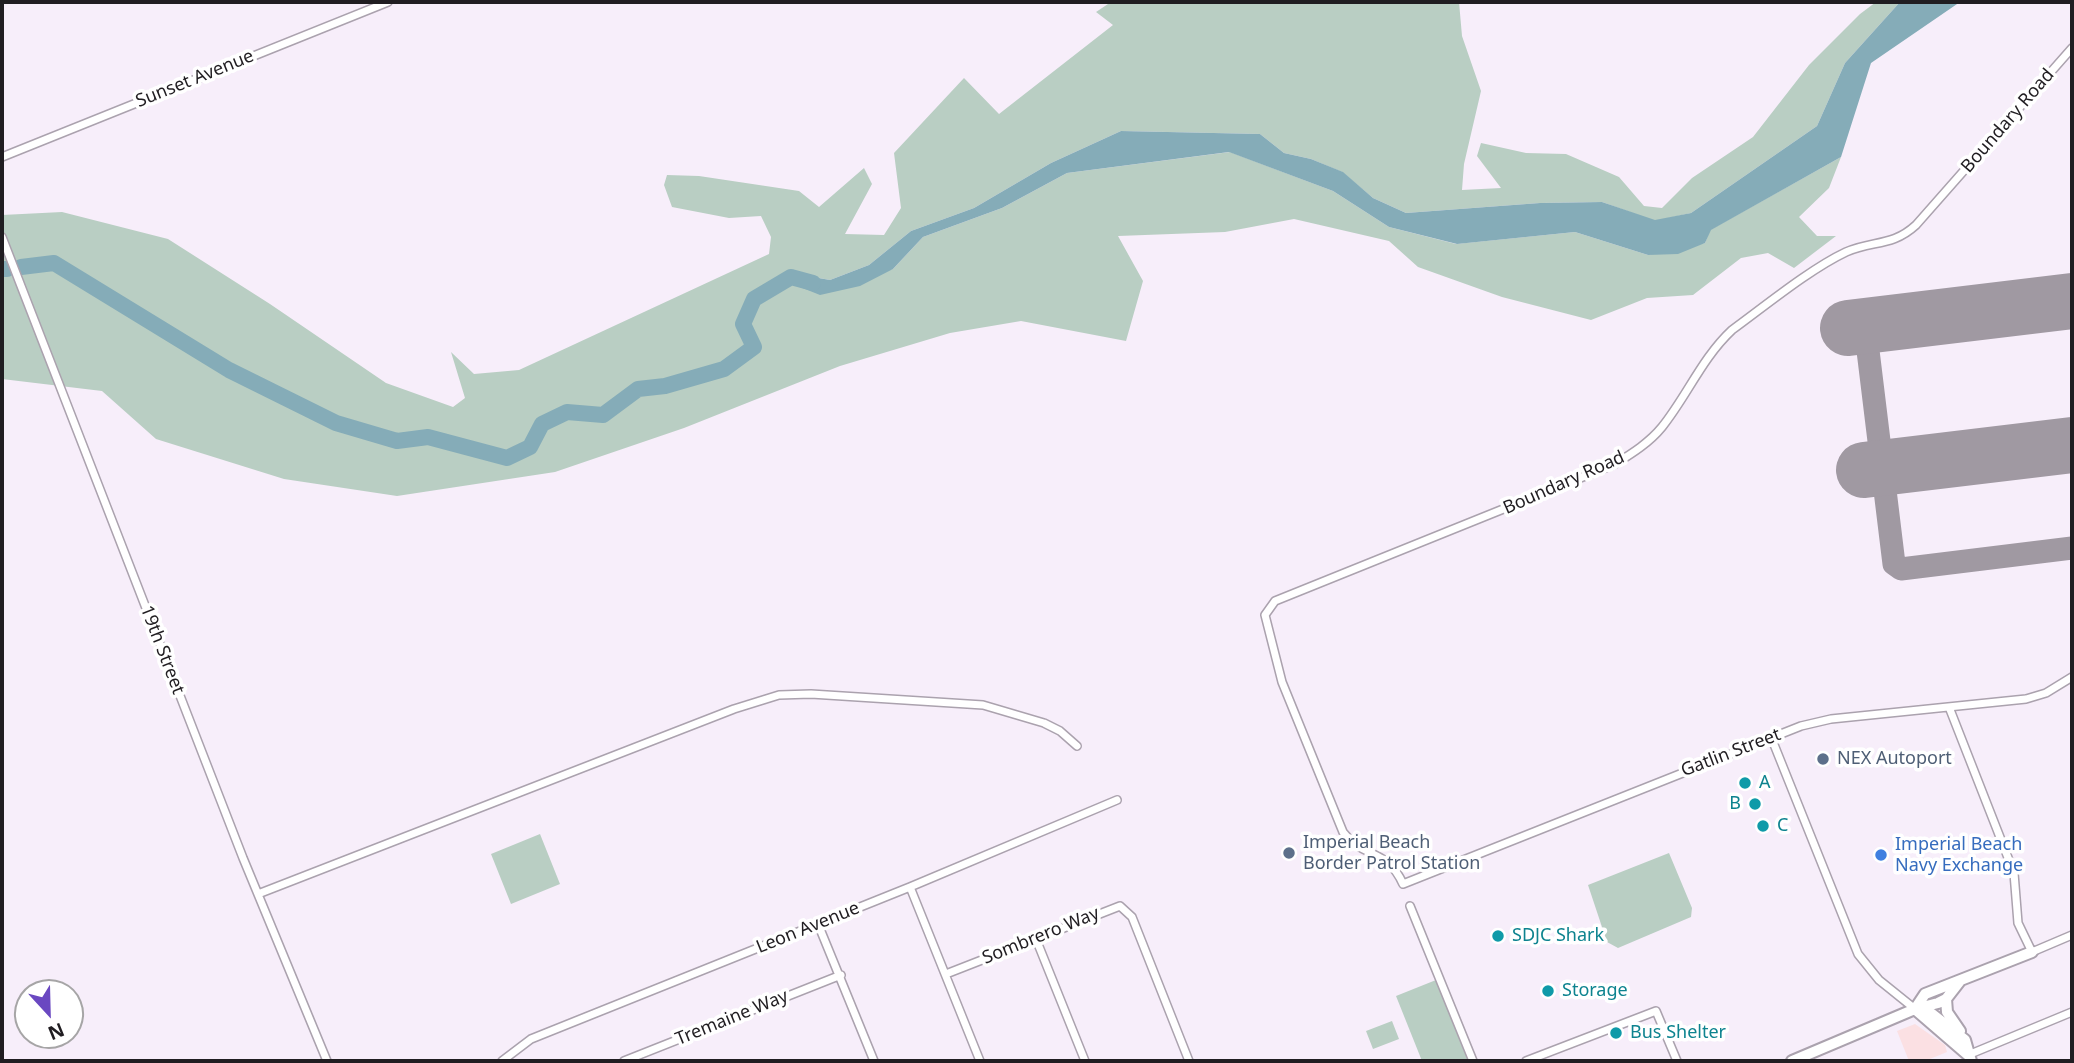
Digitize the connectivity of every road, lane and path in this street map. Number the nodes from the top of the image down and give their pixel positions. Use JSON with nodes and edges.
{"nodes":[{"id":1,"x":388,"y":2,"type":"edge"},
{"id":2,"x":2072,"y":48,"type":"edge"},
{"id":3,"x":2,"y":157,"type":"edge"},
{"id":4,"x":2,"y":237,"type":"edge"},
{"id":5,"x":2072,"y":677,"type":"edge"},
{"id":6,"x":1949,"y":707,"type":"junction"},
{"id":7,"x":1771,"y":737,"type":"junction"},
{"id":8,"x":1077,"y":746,"type":"dead end"},
{"id":9,"x":1117,"y":800,"type":"dead end"},
{"id":10,"x":1403,"y":884,"type":"joint"},
{"id":11,"x":910,"y":887,"type":"junction"},
{"id":12,"x":258,"y":894,"type":"junction"},
{"id":13,"x":1410,"y":906,"type":"dead end"},
{"id":14,"x":818,"y":924,"type":"junction"},
{"id":15,"x":2072,"y":935,"type":"edge"},
{"id":16,"x":1036,"y":939,"type":"junction"},
{"id":17,"x":2032,"y":952,"type":"junction"},
{"id":18,"x":946,"y":974,"type":"junction"},
{"id":19,"x":841,"y":975,"type":"junction"},
{"id":20,"x":1946,"y":993,"type":"junction"},
{"id":21,"x":1915,"y":1009,"type":"junction"},
{"id":22,"x":2072,"y":1012,"type":"edge"},
{"id":23,"x":1965,"y":1041,"type":"junction"},
{"id":24,"x":1969,"y":1058,"type":"edge"},
{"id":25,"x":327,"y":1061,"type":"edge"},
{"id":26,"x":502,"y":1061,"type":"edge"},
{"id":27,"x":624,"y":1061,"type":"edge"},
{"id":28,"x":874,"y":1061,"type":"edge"},
{"id":29,"x":980,"y":1061,"type":"edge"},
{"id":30,"x":1085,"y":1061,"type":"edge"},
{"id":31,"x":1189,"y":1061,"type":"edge"},
{"id":32,"x":1473,"y":1061,"type":"edge"},
{"id":33,"x":1526,"y":1061,"type":"edge"},
{"id":34,"x":1677,"y":1061,"type":"edge"},
{"id":35,"x":1792,"y":1061,"type":"edge"}],
"edges":[{"from":1,"to":3,"type":"street","name":"Sunset Avenue"},
{"from":2,"to":10,"type":"street","name":"Boundary Road"},
{"from":4,"to":12,"type":"street","name":"19th Street"},
{"from":5,"to":6,"type":"street","name":"Gatlin Street"},
{"from":6,"to":7,"type":"street","name":"Gatlin Street"},
{"from":6,"to":17,"type":"street"},
{"from":7,"to":10,"type":"street","name":"Gatlin Street"},
{"from":7,"to":21,"type":"street"},
{"from":8,"to":12,"type":"street"},
{"from":9,"to":11,"type":"street","name":"Leon Avenue"},
{"from":11,"to":14,"type":"street","name":"Leon Avenue"},
{"from":11,"to":18,"type":"street"},
{"from":12,"to":25,"type":"street","name":"19th Street"},
{"from":13,"to":32,"type":"street"},
{"from":14,"to":19,"type":"street"},
{"from":14,"to":26,"type":"street","name":"Leon Avenue"},
{"from":15,"to":17,"type":"street"},
{"from":16,"to":18,"type":"street","name":"Sombrero Way"},
{"from":16,"to":30,"type":"street"},
{"from":16,"to":31,"type":"street","name":"Sombrero Way"},
{"from":17,"to":20,"type":"street"},
{"from":18,"to":29,"type":"street"},
{"from":19,"to":27,"type":"street","name":"Tremaine Way"},
{"from":19,"to":28,"type":"street"},
{"from":20,"to":21,"type":"street"},
{"from":20,"to":23,"type":"street"},
{"from":21,"to":23,"type":"street"},
{"from":21,"to":24,"type":"street"},
{"from":21,"to":35,"type":"street"},
{"from":22,"to":24,"type":"street"},
{"from":23,"to":24,"type":"street"},
{"from":33,"to":34,"type":"street"}]}
